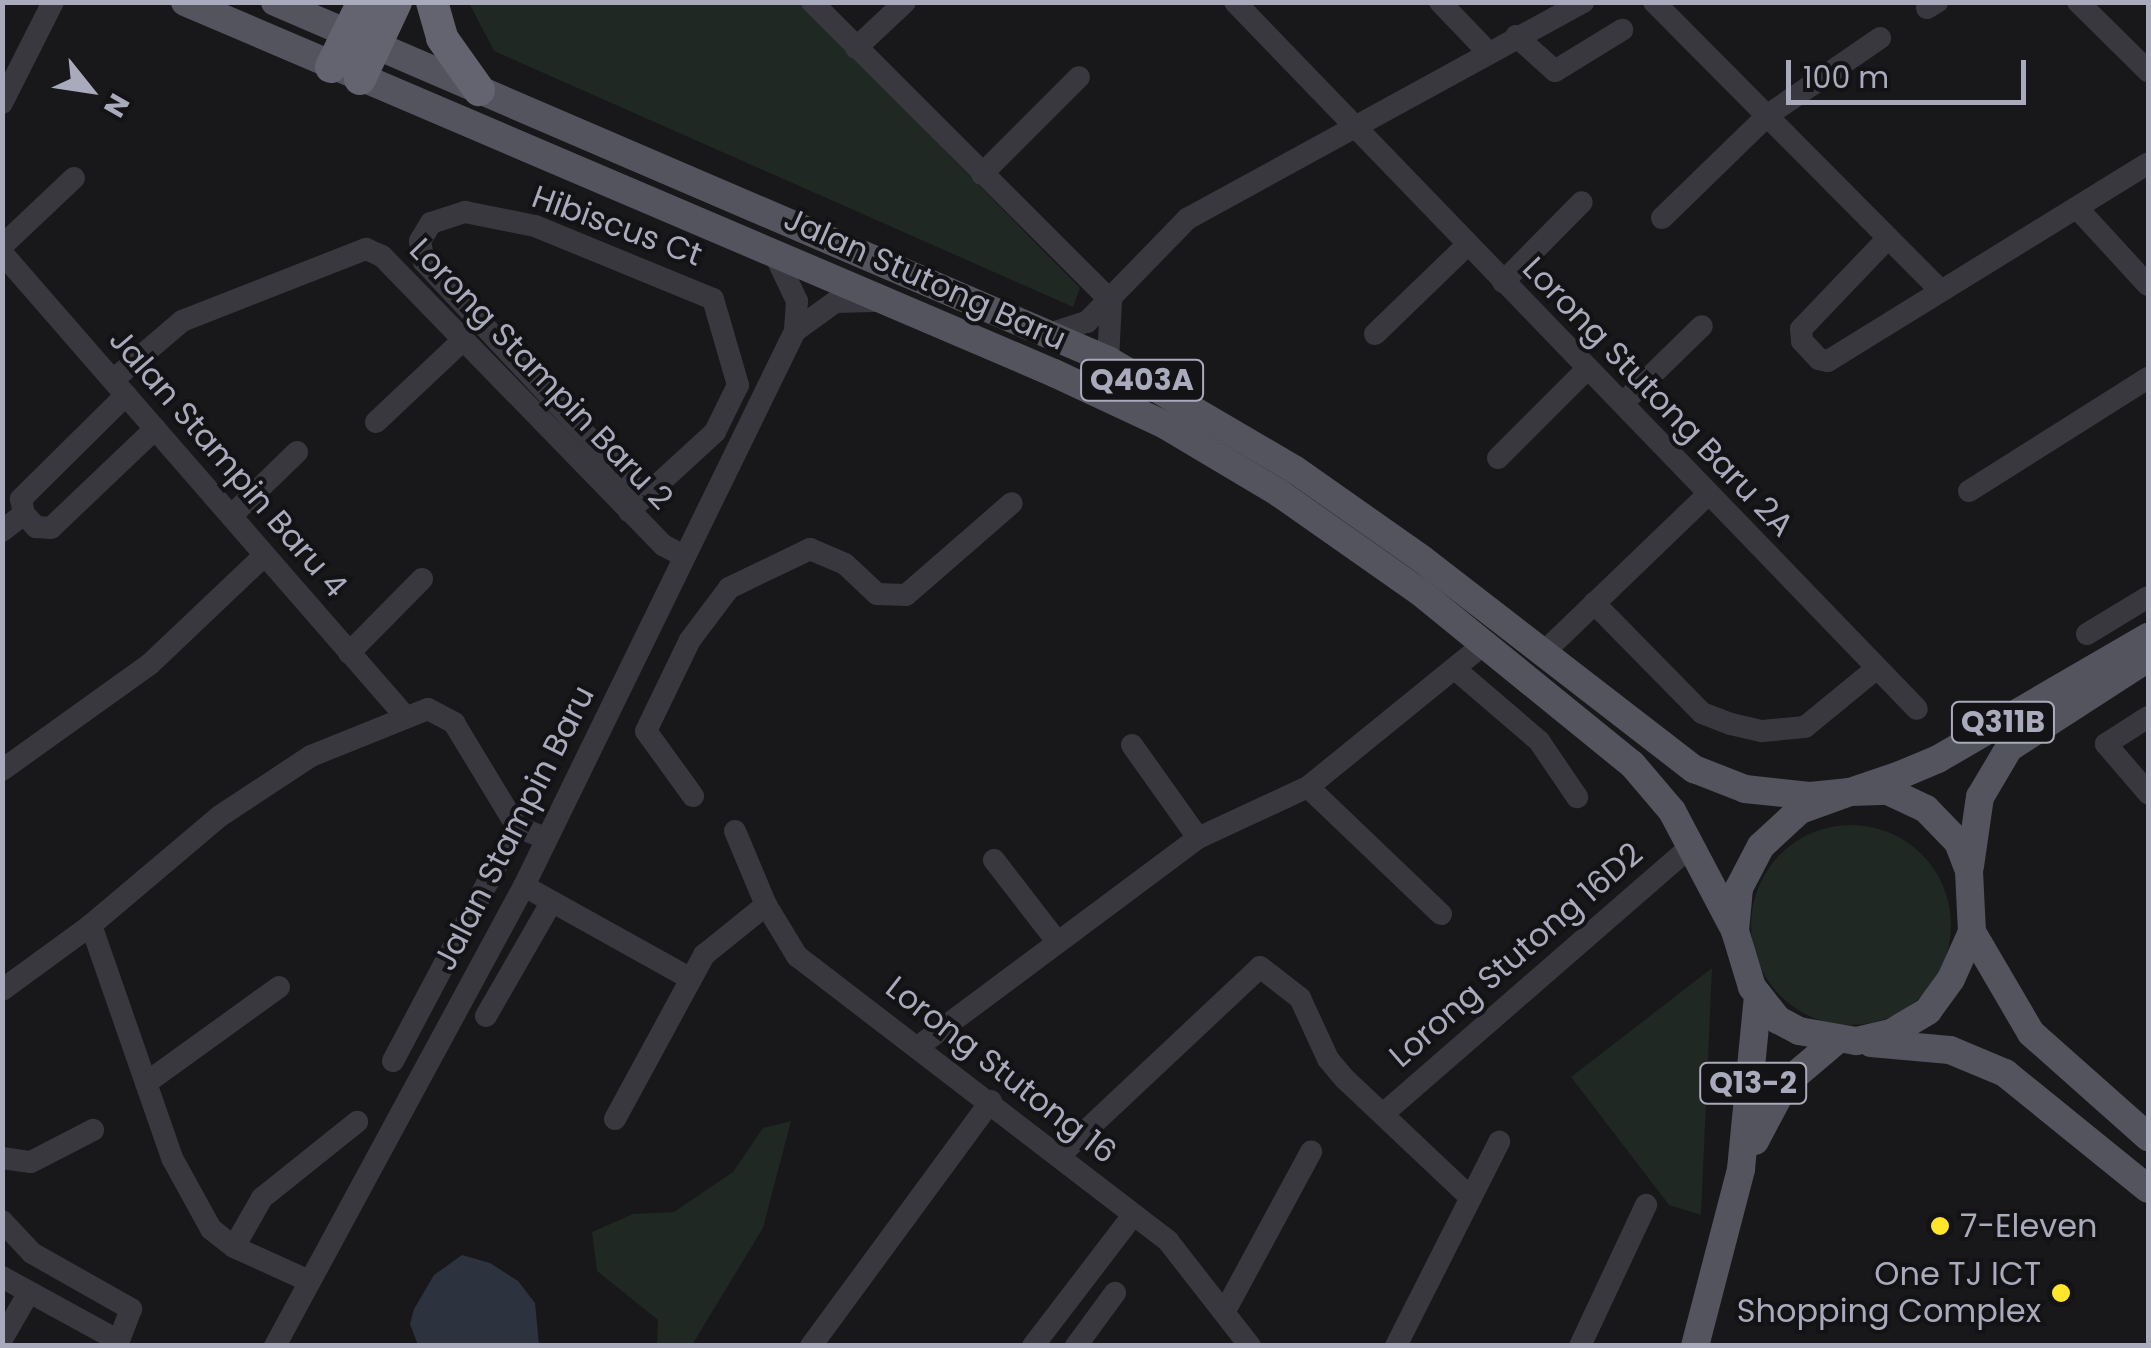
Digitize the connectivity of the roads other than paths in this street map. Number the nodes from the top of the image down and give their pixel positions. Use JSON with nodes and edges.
{"nodes":[{"id":1,"x":52,"y":2,"type":"edge"},
{"id":2,"x":185,"y":2,"type":"edge"},
{"id":3,"x":275,"y":2,"type":"edge"},
{"id":4,"x":363,"y":2,"type":"edge"},
{"id":5,"x":396,"y":2,"type":"edge"},
{"id":6,"x":432,"y":2,"type":"edge"},
{"id":7,"x":812,"y":2,"type":"edge"},
{"id":8,"x":906,"y":2,"type":"edge"},
{"id":9,"x":1234,"y":2,"type":"edge"},
{"id":10,"x":1440,"y":2,"type":"edge"},
{"id":11,"x":1583,"y":2,"type":"edge"},
{"id":12,"x":1654,"y":2,"type":"edge"},
{"id":13,"x":2078,"y":2,"type":"edge"},
{"id":14,"x":1545,"y":10,"type":"edge"},
{"id":15,"x":1622,"y":30,"type":"dead end"},
{"id":16,"x":1516,"y":36,"type":"junction"},
{"id":17,"x":1880,"y":38,"type":"dead end"},
{"id":18,"x":362,"y":40,"type":"junction"},
{"id":19,"x":856,"y":48,"type":"junction"},
{"id":20,"x":1487,"y":51,"type":"junction"},
{"id":21,"x":2148,"y":71,"type":"edge"},
{"id":22,"x":346,"y":73,"type":"junction"},
{"id":23,"x":1079,"y":77,"type":"dead end"},
{"id":24,"x":479,"y":90,"type":"junction"},
{"id":25,"x":2,"y":103,"type":"edge"},
{"id":26,"x":1768,"y":115,"type":"junction"},
{"id":27,"x":1354,"y":129,"type":"junction"},
{"id":28,"x":2148,"y":163,"type":"edge"},
{"id":29,"x":982,"y":174,"type":"junction"},
{"id":30,"x":74,"y":178,"type":"dead end"},
{"id":31,"x":1582,"y":202,"type":"dead end"},
{"id":32,"x":2078,"y":209,"type":"junction"},
{"id":33,"x":1662,"y":218,"type":"dead end"},
{"id":34,"x":1888,"y":238,"type":"junction"},
{"id":35,"x":1465,"y":247,"type":"junction"},
{"id":36,"x":2,"y":249,"type":"edge"},
{"id":37,"x":776,"y":257,"type":"junction"},
{"id":38,"x":1504,"y":282,"type":"junction"},
{"id":39,"x":2148,"y":286,"type":"edge"},
{"id":40,"x":1941,"y":290,"type":"junction"},
{"id":41,"x":875,"y":301,"type":"junction"},
{"id":42,"x":1110,"y":301,"type":"junction"},
{"id":43,"x":1702,"y":326,"type":"dead end"},
{"id":44,"x":795,"y":331,"type":"junction"},
{"id":45,"x":1049,"y":334,"type":"junction"},
{"id":46,"x":1376,"y":334,"type":"dead end"},
{"id":47,"x":463,"y":340,"type":"junction"},
{"id":48,"x":1108,"y":360,"type":"junction"},
{"id":49,"x":1588,"y":368,"type":"junction"},
{"id":50,"x":2148,"y":378,"type":"edge"},
{"id":51,"x":120,"y":388,"type":"junction"},
{"id":52,"x":1623,"y":403,"type":"junction"},
{"id":53,"x":376,"y":422,"type":"dead end"},
{"id":54,"x":155,"y":429,"type":"junction"},
{"id":55,"x":296,"y":452,"type":"dead end"},
{"id":56,"x":1498,"y":458,"type":"dead end"},
{"id":57,"x":1970,"y":491,"type":"dead end"},
{"id":58,"x":1706,"y":496,"type":"junction"},
{"id":59,"x":1012,"y":503,"type":"dead end"},
{"id":60,"x":626,"y":508,"type":"junction"},
{"id":61,"x":24,"y":514,"type":"junction"},
{"id":62,"x":231,"y":516,"type":"junction"},
{"id":63,"x":2,"y":531,"type":"edge"},
{"id":64,"x":265,"y":555,"type":"junction"},
{"id":65,"x":684,"y":556,"type":"junction"},
{"id":66,"x":422,"y":579,"type":"dead end"},
{"id":67,"x":2148,"y":597,"type":"edge"},
{"id":68,"x":1594,"y":603,"type":"junction"},
{"id":69,"x":2087,"y":634,"type":"dead end"},
{"id":70,"x":2148,"y":637,"type":"edge"},
{"id":71,"x":1485,"y":643,"type":"junction"},
{"id":72,"x":350,"y":652,"type":"junction"},
{"id":73,"x":1542,"y":654,"type":"junction"},
{"id":74,"x":2148,"y":658,"type":"edge"},
{"id":75,"x":1455,"y":668,"type":"junction"},
{"id":76,"x":1877,"y":668,"type":"junction"},
{"id":77,"x":1918,"y":709,"type":"dead end"},
{"id":78,"x":611,"y":710,"type":"junction"},
{"id":79,"x":405,"y":716,"type":"junction"},
{"id":80,"x":2148,"y":717,"type":"edge"},
{"id":81,"x":646,"y":731,"type":"junction"},
{"id":82,"x":1132,"y":745,"type":"dead end"},
{"id":83,"x":2,"y":770,"type":"edge"},
{"id":84,"x":1308,"y":788,"type":"junction"},
{"id":85,"x":1850,"y":792,"type":"junction"},
{"id":86,"x":2148,"y":792,"type":"edge"},
{"id":87,"x":693,"y":796,"type":"dead end"},
{"id":88,"x":1578,"y":797,"type":"dead end"},
{"id":89,"x":517,"y":826,"type":"junction"},
{"id":90,"x":736,"y":832,"type":"dead end"},
{"id":91,"x":546,"y":838,"type":"junction"},
{"id":92,"x":1198,"y":838,"type":"junction"},
{"id":93,"x":1692,"y":845,"type":"junction"},
{"id":94,"x":994,"y":860,"type":"dead end"},
{"id":95,"x":1969,"y":871,"type":"junction"},
{"id":96,"x":524,"y":886,"type":"junction"},
{"id":97,"x":551,"y":904,"type":"junction"},
{"id":98,"x":766,"y":905,"type":"junction"},
{"id":99,"x":1440,"y":914,"type":"dead end"},
{"id":100,"x":92,"y":925,"type":"junction"},
{"id":101,"x":1735,"y":931,"type":"junction"},
{"id":102,"x":1972,"y":932,"type":"junction"},
{"id":103,"x":1055,"y":939,"type":"junction"},
{"id":104,"x":691,"y":978,"type":"junction"},
{"id":105,"x":279,"y":987,"type":"dead end"},
{"id":106,"x":2,"y":990,"type":"edge"},
{"id":107,"x":1758,"y":997,"type":"junction"},
{"id":108,"x":486,"y":1016,"type":"dead end"},
{"id":109,"x":1847,"y":1040,"type":"junction"},
{"id":110,"x":919,"y":1046,"type":"junction"},
{"id":111,"x":394,"y":1061,"type":"dead end"},
{"id":112,"x":146,"y":1083,"type":"junction"},
{"id":113,"x":992,"y":1102,"type":"junction"},
{"id":114,"x":1383,"y":1114,"type":"junction"},
{"id":115,"x":615,"y":1119,"type":"dead end"},
{"id":116,"x":358,"y":1122,"type":"dead end"},
{"id":117,"x":93,"y":1130,"type":"dead end"},
{"id":118,"x":2148,"y":1137,"type":"edge"},
{"id":119,"x":1499,"y":1142,"type":"dead end"},
{"id":120,"x":1311,"y":1152,"type":"dead end"},
{"id":121,"x":1060,"y":1155,"type":"junction"},
{"id":122,"x":2,"y":1158,"type":"edge"},
{"id":123,"x":1741,"y":1169,"type":"junction"},
{"id":124,"x":2148,"y":1189,"type":"edge"},
{"id":125,"x":1471,"y":1198,"type":"junction"},
{"id":126,"x":1646,"y":1205,"type":"dead end"},
{"id":127,"x":1133,"y":1215,"type":"junction"},
{"id":128,"x":2,"y":1222,"type":"edge"},
{"id":129,"x":234,"y":1248,"type":"junction"},
{"id":130,"x":2,"y":1277,"type":"edge"},
{"id":131,"x":309,"y":1282,"type":"junction"},
{"id":132,"x":1115,"y":1293,"type":"dead end"},
{"id":133,"x":28,"y":1294,"type":"junction"},
{"id":134,"x":1072,"y":1295,"type":"junction"},
{"id":135,"x":1226,"y":1309,"type":"junction"},
{"id":136,"x":1100,"y":1313,"type":"junction"},
{"id":137,"x":2,"y":1339,"type":"edge"},
{"id":138,"x":118,"y":1343,"type":"edge"},
{"id":139,"x":275,"y":1346,"type":"edge"},
{"id":140,"x":811,"y":1346,"type":"edge"},
{"id":141,"x":1033,"y":1346,"type":"edge"},
{"id":142,"x":1076,"y":1346,"type":"edge"},
{"id":143,"x":1250,"y":1346,"type":"edge"},
{"id":144,"x":1396,"y":1346,"type":"edge"},
{"id":145,"x":1580,"y":1346,"type":"edge"},
{"id":146,"x":1695,"y":1346,"type":"edge"}],
"edges":[{"from":1,"to":25,"type":"street"},
{"from":2,"to":22,"type":"main road","name":"Jalan Stutong Baru"},
{"from":3,"to":18,"type":"main road","name":"Jalan Stutong Baru"},
{"from":4,"to":18,"type":"highway"},
{"from":5,"to":18,"type":"highway"},
{"from":6,"to":24,"type":"highway"},
{"from":7,"to":19,"type":"street"},
{"from":8,"to":19,"type":"street"},
{"from":9,"to":27,"type":"street","name":"Lorong Stutong Baru 2A"},
{"from":10,"to":20,"type":"street"},
{"from":11,"to":14,"type":"street"},
{"from":12,"to":26,"type":"street"},
{"from":13,"to":21,"type":"street"},
{"from":14,"to":16,"type":"street"},
{"from":15,"to":16,"type":"street"},
{"from":16,"to":20,"type":"street"},
{"from":17,"to":26,"type":"street"},
{"from":18,"to":22,"type":"highway"},
{"from":18,"to":24,"type":"main road","name":"Jalan Stutong Baru","number":"Q403A"},
{"from":19,"to":29,"type":"street"},
{"from":20,"to":27,"type":"street"},
{"from":22,"to":37,"type":"main road","name":"Jalan Stutong Baru"},
{"from":23,"to":29,"type":"street"},
{"from":24,"to":45,"type":"main road","name":"Jalan Stutong Baru","number":"Q403A"},
{"from":26,"to":33,"type":"street"},
{"from":26,"to":34,"type":"street"},
{"from":27,"to":35,"type":"street","name":"Lorong Stutong Baru 2A"},
{"from":27,"to":42,"type":"street"},
{"from":28,"to":32,"type":"street"},
{"from":29,"to":42,"type":"street"},
{"from":30,"to":36,"type":"street"},
{"from":31,"to":38,"type":"street"},
{"from":32,"to":39,"type":"street"},
{"from":32,"to":40,"type":"street"},
{"from":34,"to":40,"type":"street"},
{"from":34,"to":40,"type":"street"},
{"from":35,"to":38,"type":"street","name":"Lorong Stutong Baru 2A"},
{"from":35,"to":46,"type":"street"},
{"from":36,"to":51,"type":"street","name":"Jalan Stampin Baru 4"},
{"from":37,"to":41,"type":"main road","name":"Jalan Stutong Baru"},
{"from":37,"to":44,"type":"street"},
{"from":38,"to":49,"type":"street","name":"Lorong Stutong Baru 2A"},
{"from":41,"to":44,"type":"street","name":"Jalan Stampin Baru"},
{"from":41,"to":71,"type":"main road","name":"Jalan Stutong Baru"},
{"from":42,"to":45,"type":"street"},
{"from":42,"to":48,"type":"street"},
{"from":43,"to":52,"type":"street"},
{"from":44,"to":65,"type":"street","name":"Jalan Stampin Baru"},
{"from":45,"to":48,"type":"main road","name":"Jalan Stutong Baru","number":"Q403A"},
{"from":47,"to":51,"type":"street","name":"Lorong Stampin Baru 2"},
{"from":47,"to":53,"type":"street"},
{"from":47,"to":60,"type":"street","name":"Lorong Stampin Baru 2"},
{"from":48,"to":73,"type":"main road","name":"Jalan Stutong Baru","number":"Q403A"},
{"from":49,"to":52,"type":"street","name":"Lorong Stutong Baru 2A"},
{"from":49,"to":56,"type":"street"},
{"from":50,"to":57,"type":"street"},
{"from":51,"to":54,"type":"street","name":"Jalan Stampin Baru 4"},
{"from":51,"to":61,"type":"street"},
{"from":52,"to":58,"type":"street","name":"Lorong Stutong Baru 2A"},
{"from":54,"to":61,"type":"street"},
{"from":54,"to":62,"type":"street","name":"Jalan Stampin Baru 4"},
{"from":55,"to":62,"type":"street"},
{"from":58,"to":68,"type":"street"},
{"from":58,"to":76,"type":"street","name":"Lorong Stutong Baru 2A"},
{"from":59,"to":81,"type":"street"},
{"from":60,"to":60,"type":"street","name":"Hibiscus Ct"},
{"from":60,"to":65,"type":"street","name":"Lorong Stampin Baru 2"},
{"from":61,"to":63,"type":"street"},
{"from":62,"to":64,"type":"street","name":"Jalan Stampin Baru 4"},
{"from":64,"to":72,"type":"street","name":"Jalan Stampin Baru 4"},
{"from":64,"to":83,"type":"street"},
{"from":65,"to":78,"type":"street","name":"Jalan Stampin Baru"},
{"from":66,"to":72,"type":"street"},
{"from":67,"to":69,"type":"street"},
{"from":68,"to":73,"type":"street"},
{"from":68,"to":76,"type":"street"},
{"from":70,"to":85,"type":"main road","number":"Q311B"},
{"from":71,"to":75,"type":"street"},
{"from":71,"to":93,"type":"main road","name":"Jalan Stutong Baru"},
{"from":72,"to":79,"type":"street","name":"Jalan Stampin Baru 4"},
{"from":73,"to":85,"type":"main road","name":"Jalan Stutong Baru","number":"Q403A"},
{"from":74,"to":95,"type":"main road"},
{"from":75,"to":84,"type":"street"},
{"from":75,"to":88,"type":"street"},
{"from":76,"to":77,"type":"street","name":"Lorong Stutong Baru 2A"},
{"from":78,"to":81,"type":"street"},
{"from":78,"to":91,"type":"street","name":"Jalan Stampin Baru"},
{"from":79,"to":89,"type":"street"},
{"from":79,"to":100,"type":"street"},
{"from":80,"to":86,"type":"street"},
{"from":81,"to":87,"type":"street"},
{"from":82,"to":92,"type":"street"},
{"from":84,"to":92,"type":"street"},
{"from":84,"to":99,"type":"street"},
{"from":85,"to":95,"type":"main road"},
{"from":85,"to":101,"type":"main road"},
{"from":89,"to":91,"type":"street"},
{"from":89,"to":111,"type":"street"},
{"from":90,"to":98,"type":"street","name":"Lorong Stutong 16"},
{"from":91,"to":96,"type":"street","name":"Jalan Stampin Baru"},
{"from":92,"to":103,"type":"street"},
{"from":93,"to":101,"type":"main road","name":"Jalan Stutong Baru"},
{"from":93,"to":114,"type":"street","name":"Lorong Stutong 16D2"},
{"from":94,"to":103,"type":"street"},
{"from":95,"to":102,"type":"main road"},
{"from":96,"to":97,"type":"street"},
{"from":96,"to":131,"type":"street","name":"Jalan Stampin Baru"},
{"from":97,"to":104,"type":"street"},
{"from":97,"to":108,"type":"street"},
{"from":98,"to":104,"type":"street"},
{"from":98,"to":110,"type":"street","name":"Lorong Stutong 16"},
{"from":100,"to":106,"type":"street"},
{"from":100,"to":112,"type":"street"},
{"from":101,"to":107,"type":"main road"},
{"from":102,"to":109,"type":"main road"},
{"from":102,"to":118,"type":"main road"},
{"from":103,"to":110,"type":"street"},
{"from":104,"to":115,"type":"street"},
{"from":105,"to":112,"type":"street"},
{"from":107,"to":109,"type":"main road"},
{"from":107,"to":123,"type":"main road","number":"Q13-2"},
{"from":109,"to":123,"type":"main road","number":"Q13-2"},
{"from":109,"to":124,"type":"main road"},
{"from":110,"to":113,"type":"street","name":"Lorong Stutong 16"},
{"from":112,"to":129,"type":"street"},
{"from":113,"to":121,"type":"street","name":"Lorong Stutong 16"},
{"from":113,"to":140,"type":"street"},
{"from":114,"to":121,"type":"street"},
{"from":114,"to":125,"type":"street"},
{"from":116,"to":129,"type":"street"},
{"from":117,"to":122,"type":"street"},
{"from":119,"to":125,"type":"street"},
{"from":120,"to":135,"type":"street"},
{"from":121,"to":127,"type":"street","name":"Lorong Stutong 16"},
{"from":123,"to":146,"type":"main road","number":"Q13-2"},
{"from":125,"to":144,"type":"street"},
{"from":126,"to":145,"type":"street"},
{"from":127,"to":134,"type":"street"},
{"from":127,"to":135,"type":"street","name":"Lorong Stutong 16"},
{"from":128,"to":138,"type":"street"},
{"from":129,"to":131,"type":"street"},
{"from":130,"to":133,"type":"street"},
{"from":131,"to":139,"type":"street","name":"Jalan Stampin Baru"},
{"from":132,"to":136,"type":"street"},
{"from":133,"to":137,"type":"street"},
{"from":133,"to":138,"type":"street"},
{"from":134,"to":136,"type":"street"},
{"from":134,"to":141,"type":"street"},
{"from":135,"to":143,"type":"street","name":"Lorong Stutong 16"},
{"from":136,"to":142,"type":"street"}]}
